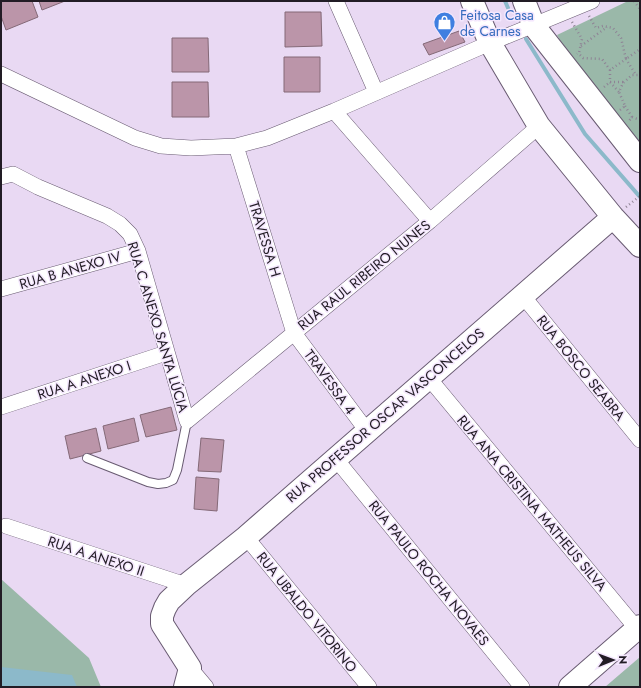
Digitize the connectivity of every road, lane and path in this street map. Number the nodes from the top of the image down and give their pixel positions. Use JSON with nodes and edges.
{"nodes":[{"id":1,"x":336,"y":1,"type":"edge"},
{"id":2,"x":472,"y":1,"type":"edge"},
{"id":3,"x":524,"y":1,"type":"edge"},
{"id":4,"x":634,"y":1,"type":"edge"},
{"id":5,"x":587,"y":3,"type":"edge"},
{"id":6,"x":640,"y":9,"type":"edge"},
{"id":7,"x":567,"y":12,"type":"junction"},
{"id":8,"x":534,"y":26,"type":"junction"},
{"id":9,"x":607,"y":27,"type":"junction"},
{"id":10,"x":490,"y":43,"type":"junction"},
{"id":11,"x":580,"y":47,"type":"junction"},
{"id":12,"x":640,"y":49,"type":"edge"},
{"id":13,"x":626,"y":59,"type":"junction"},
{"id":14,"x":573,"y":60,"type":"junction"},
{"id":15,"x":610,"y":70,"type":"junction"},
{"id":16,"x":1,"y":74,"type":"edge"},
{"id":17,"x":636,"y":75,"type":"junction"},
{"id":18,"x":640,"y":75,"type":"edge"},
{"id":19,"x":623,"y":82,"type":"junction"},
{"id":20,"x":376,"y":92,"type":"junction"},
{"id":21,"x":334,"y":111,"type":"junction"},
{"id":22,"x":632,"y":117,"type":"dead end"},
{"id":23,"x":608,"y":120,"type":"junction"},
{"id":24,"x":640,"y":120,"type":"edge"},
{"id":25,"x":539,"y":126,"type":"junction"},
{"id":26,"x":236,"y":146,"type":"junction"},
{"id":27,"x":639,"y":158,"type":"edge"},
{"id":28,"x":1,"y":177,"type":"edge"},
{"id":29,"x":613,"y":216,"type":"junction"},
{"id":30,"x":430,"y":221,"type":"junction"},
{"id":31,"x":640,"y":246,"type":"edge"},
{"id":32,"x":138,"y":251,"type":"junction"},
{"id":33,"x":1,"y":289,"type":"edge"},
{"id":34,"x":523,"y":296,"type":"junction"},
{"id":35,"x":294,"y":333,"type":"junction"},
{"id":36,"x":166,"y":353,"type":"junction"},
{"id":37,"x":428,"y":377,"type":"junction"},
{"id":38,"x":1,"y":407,"type":"edge"},
{"id":39,"x":187,"y":421,"type":"junction"},
{"id":40,"x":366,"y":431,"type":"junction"},
{"id":41,"x":640,"y":440,"type":"edge"},
{"id":42,"x":87,"y":458,"type":"dead end"},
{"id":43,"x":335,"y":458,"type":"junction"},
{"id":44,"x":6,"y":526,"type":"dead end"},
{"id":45,"x":246,"y":537,"type":"junction"},
{"id":46,"x":186,"y":585,"type":"junction"},
{"id":47,"x":638,"y":628,"type":"edge"},
{"id":48,"x":187,"y":677,"type":"edge"},
{"id":49,"x":206,"y":687,"type":"edge"},
{"id":50,"x":369,"y":687,"type":"edge"},
{"id":51,"x":522,"y":687,"type":"edge"},
{"id":52,"x":570,"y":687,"type":"edge"}],
"edges":[{"from":1,"to":20,"type":"street"},
{"from":2,"to":10,"type":"street"},
{"from":3,"to":8,"type":"street"},
{"from":4,"to":6,"type":"path"},
{"from":5,"to":7,"type":"street"},
{"from":5,"to":9,"type":"path"},
{"from":7,"to":8,"type":"street"},
{"from":7,"to":11,"type":"path"},
{"from":8,"to":10,"type":"street"},
{"from":8,"to":14,"type":"street"},
{"from":9,"to":11,"type":"path"},
{"from":9,"to":13,"type":"path"},
{"from":10,"to":20,"type":"street"},
{"from":10,"to":25,"type":"street"},
{"from":11,"to":14,"type":"path"},
{"from":12,"to":13,"type":"path"},
{"from":13,"to":15,"type":"path"},
{"from":13,"to":17,"type":"path"},
{"from":14,"to":15,"type":"path"},
{"from":14,"to":23,"type":"street"},
{"from":15,"to":19,"type":"path"},
{"from":16,"to":26,"type":"street"},
{"from":17,"to":18,"type":"path"},
{"from":17,"to":19,"type":"path"},
{"from":19,"to":23,"type":"path"},
{"from":20,"to":21,"type":"street"},
{"from":21,"to":26,"type":"street"},
{"from":21,"to":30,"type":"street"},
{"from":22,"to":24,"type":"path"},
{"from":23,"to":27,"type":"street"},
{"from":25,"to":29,"type":"street"},
{"from":25,"to":30,"type":"street","name":"RUA RAUL RIBEIRO NUNES"},
{"from":26,"to":35,"type":"street","name":"TRAVESSA H"},
{"from":28,"to":32,"type":"street","name":"RUA C ANEXO SANTA LÚCIA"},
{"from":29,"to":31,"type":"street"},
{"from":29,"to":34,"type":"street","name":"RUA PROFESSOR OSCAR VASCONCELOS"},
{"from":30,"to":35,"type":"street","name":"RUA RAUL RIBEIRO NUNES"},
{"from":32,"to":33,"type":"street","name":"RUA B ANEXO IV"},
{"from":32,"to":36,"type":"street","name":"RUA C ANEXO SANTA LÚCIA"},
{"from":34,"to":37,"type":"street","name":"RUA PROFESSOR OSCAR VASCONCELOS"},
{"from":34,"to":41,"type":"street","name":"RUA BOSCO SEABRA"},
{"from":35,"to":39,"type":"street","name":"RUA RAUL RIBEIRO NUNES"},
{"from":35,"to":40,"type":"street","name":"TRAVESSA 4"},
{"from":36,"to":38,"type":"street","name":"RUA A ANEXO I"},
{"from":36,"to":39,"type":"street","name":"RUA C ANEXO SANTA LÚCIA"},
{"from":37,"to":40,"type":"street","name":"RUA PROFESSOR OSCAR VASCONCELOS"},
{"from":37,"to":47,"type":"street","name":"RUA ANA CRISTINA MATHEUS SILVA"},
{"from":39,"to":42,"type":"lane"},
{"from":40,"to":43,"type":"street","name":"RUA PROFESSOR OSCAR VASCONCELOS"},
{"from":43,"to":45,"type":"street","name":"RUA PROFESSOR OSCAR VASCONCELOS"},
{"from":43,"to":51,"type":"street","name":"RUA PAULO ROCHA NOVAES"},
{"from":44,"to":46,"type":"street","name":"RUA A ANEXO II"},
{"from":45,"to":46,"type":"street","name":"RUA PROFESSOR OSCAR VASCONCELOS"},
{"from":45,"to":50,"type":"street","name":"RUA UBALDO VITORINO"},
{"from":46,"to":48,"type":"street","name":"RUA PROFESSOR OSCAR VASCONCELOS"},
{"from":47,"to":52,"type":"street"},
{"from":48,"to":49,"type":"street"}]}
